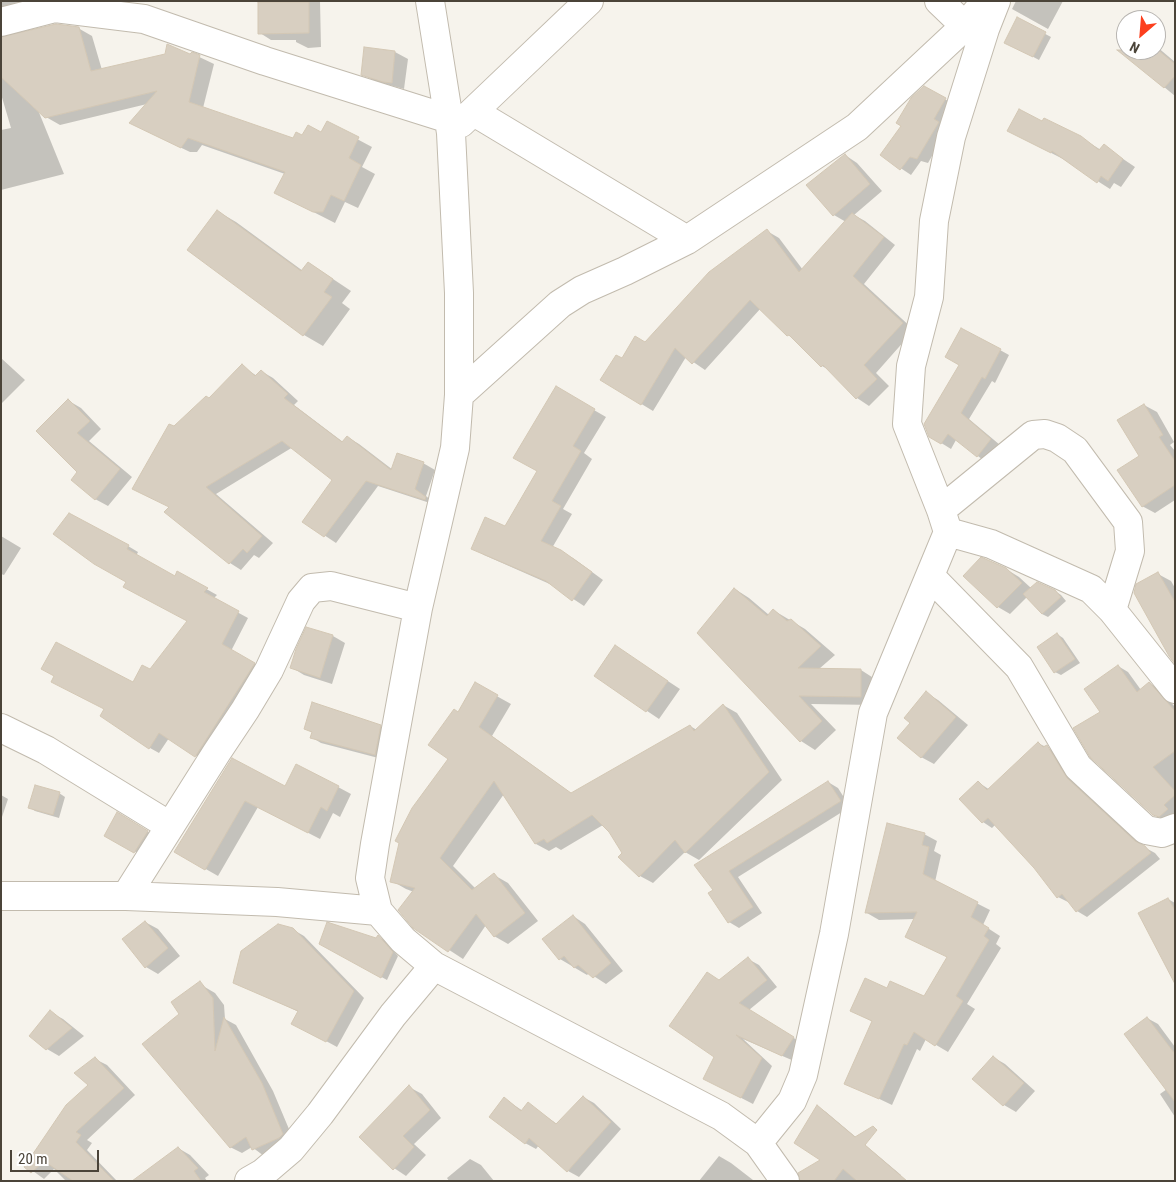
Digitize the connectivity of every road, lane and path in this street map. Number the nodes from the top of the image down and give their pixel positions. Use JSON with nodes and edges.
{"nodes":[{"id":1,"x":430,"y":1,"type":"edge"},
{"id":2,"x":589,"y":1,"type":"edge"},
{"id":3,"x":939,"y":1,"type":"edge"},
{"id":4,"x":986,"y":1,"type":"edge"},
{"id":5,"x":996,"y":1,"type":"edge"},
{"id":6,"x":1,"y":22,"type":"edge"},
{"id":7,"x":965,"y":26,"type":"junction"},
{"id":8,"x":458,"y":121,"type":"junction"},
{"id":9,"x":686,"y":240,"type":"junction"},
{"id":10,"x":460,"y":396,"type":"junction"},
{"id":11,"x":945,"y":520,"type":"junction"},
{"id":12,"x":930,"y":576,"type":"junction"},
{"id":13,"x":418,"y":608,"type":"junction"},
{"id":14,"x":1112,"y":610,"type":"junction"},
{"id":15,"x":1175,"y":689,"type":"edge"},
{"id":16,"x":1,"y":728,"type":"edge"},
{"id":17,"x":170,"y":826,"type":"junction"},
{"id":18,"x":1175,"y":828,"type":"edge"},
{"id":19,"x":1,"y":896,"type":"edge"},
{"id":20,"x":126,"y":896,"type":"junction"},
{"id":21,"x":378,"y":911,"type":"junction"},
{"id":22,"x":434,"y":966,"type":"junction"},
{"id":23,"x":758,"y":1143,"type":"junction"},
{"id":24,"x":249,"y":1181,"type":"edge"},
{"id":25,"x":786,"y":1181,"type":"edge"}],
"edges":[{"from":1,"to":8,"type":"street"},
{"from":2,"to":8,"type":"street"},
{"from":3,"to":7,"type":"street"},
{"from":4,"to":7,"type":"street"},
{"from":5,"to":11,"type":"street"},
{"from":6,"to":8,"type":"street"},
{"from":7,"to":9,"type":"street"},
{"from":8,"to":9,"type":"street"},
{"from":8,"to":10,"type":"street"},
{"from":9,"to":10,"type":"street"},
{"from":10,"to":13,"type":"street"},
{"from":11,"to":12,"type":"street"},
{"from":11,"to":14,"type":"street"},
{"from":11,"to":14,"type":"street"},
{"from":12,"to":18,"type":"street"},
{"from":12,"to":23,"type":"street"},
{"from":13,"to":17,"type":"street"},
{"from":13,"to":21,"type":"street"},
{"from":14,"to":15,"type":"street"},
{"from":16,"to":17,"type":"street"},
{"from":17,"to":20,"type":"street"},
{"from":19,"to":20,"type":"street"},
{"from":20,"to":21,"type":"street"},
{"from":21,"to":22,"type":"street"},
{"from":22,"to":23,"type":"street"},
{"from":22,"to":24,"type":"street"},
{"from":23,"to":25,"type":"street"}]}
